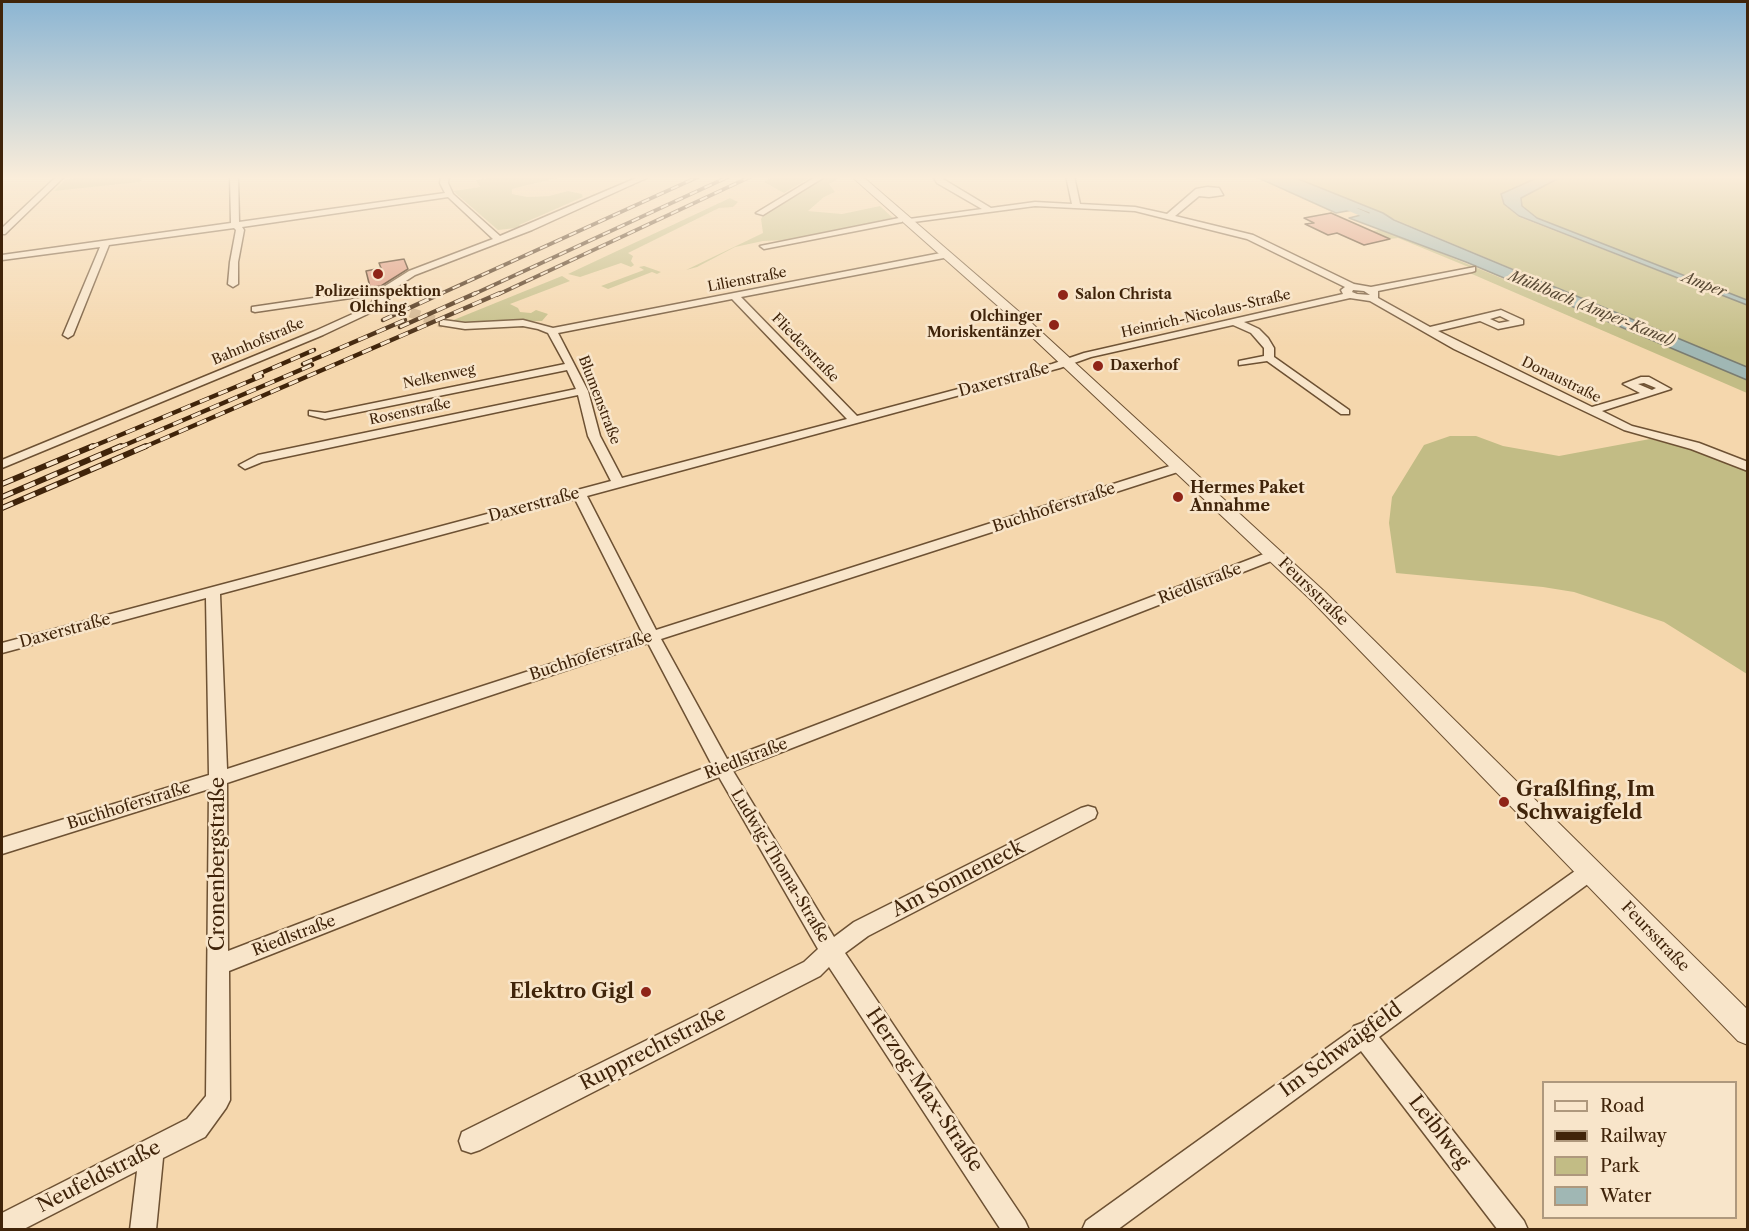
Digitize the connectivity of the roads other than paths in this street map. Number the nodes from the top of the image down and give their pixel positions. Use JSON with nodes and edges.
{"nodes":[{"id":1,"x":190,"y":233,"type":"edge"},
{"id":2,"x":239,"y":233,"type":"edge"},
{"id":3,"x":492,"y":233,"type":"edge"},
{"id":4,"x":514,"y":233,"type":"edge"},
{"id":5,"x":834,"y":233,"type":"edge"},
{"id":6,"x":919,"y":233,"type":"edge"},
{"id":7,"x":1236,"y":233,"type":"edge"},
{"id":8,"x":499,"y":240,"type":"junction"},
{"id":9,"x":105,"y":245,"type":"junction"},
{"id":10,"x":764,"y":246,"type":"dead end"},
{"id":11,"x":946,"y":255,"type":"junction"},
{"id":12,"x":2,"y":258,"type":"edge"},
{"id":13,"x":1472,"y":269,"type":"dead end"},
{"id":14,"x":233,"y":284,"type":"dead end"},
{"id":15,"x":385,"y":290,"type":"junction"},
{"id":16,"x":1351,"y":291,"type":"junction"},
{"id":17,"x":1371,"y":294,"type":"junction"},
{"id":18,"x":735,"y":296,"type":"junction"},
{"id":19,"x":377,"y":303,"type":"junction"},
{"id":20,"x":396,"y":308,"type":"tunnel mouth"},
{"id":21,"x":255,"y":309,"type":"dead end"},
{"id":22,"x":1481,"y":318,"type":"dead end"},
{"id":23,"x":443,"y":322,"type":"tunnel mouth"},
{"id":24,"x":1235,"y":322,"type":"junction"},
{"id":25,"x":1430,"y":330,"type":"junction"},
{"id":26,"x":552,"y":331,"type":"junction"},
{"id":27,"x":68,"y":335,"type":"dead end"},
{"id":28,"x":1269,"y":358,"type":"junction"},
{"id":29,"x":1067,"y":362,"type":"junction"},
{"id":30,"x":1243,"y":363,"type":"dead end"},
{"id":31,"x":572,"y":366,"type":"junction"},
{"id":32,"x":582,"y":392,"type":"junction"},
{"id":33,"x":1650,"y":393,"type":"dead end"},
{"id":34,"x":1590,"y":411,"type":"junction"},
{"id":35,"x":1345,"y":412,"type":"dead end"},
{"id":36,"x":313,"y":413,"type":"dead end"},
{"id":37,"x":855,"y":420,"type":"junction"},
{"id":38,"x":2,"y":464,"type":"edge"},
{"id":39,"x":245,"y":465,"type":"dead end"},
{"id":40,"x":1180,"y":467,"type":"junction"},
{"id":41,"x":1748,"y":467,"type":"edge"},
{"id":42,"x":618,"y":482,"type":"junction"},
{"id":43,"x":579,"y":493,"type":"junction"},
{"id":44,"x":1274,"y":555,"type":"junction"},
{"id":45,"x":213,"y":591,"type":"junction"},
{"id":46,"x":652,"y":636,"type":"junction"},
{"id":47,"x":2,"y":648,"type":"edge"},
{"id":48,"x":722,"y":768,"type":"junction"},
{"id":49,"x":218,"y":779,"type":"junction"},
{"id":50,"x":1088,"y":813,"type":"dead end"},
{"id":51,"x":2,"y":846,"type":"edge"},
{"id":52,"x":1589,"y":872,"type":"junction"},
{"id":53,"x":831,"y":951,"type":"junction"},
{"id":54,"x":219,"y":965,"type":"junction"},
{"id":55,"x":1748,"y":1031,"type":"edge"},
{"id":56,"x":1362,"y":1034,"type":"junction"},
{"id":57,"x":196,"y":1128,"type":"joint"},
{"id":58,"x":471,"y":1141,"type":"dead end"},
{"id":59,"x":151,"y":1151,"type":"junction"},
{"id":60,"x":2,"y":1226,"type":"edge"},
{"id":61,"x":143,"y":1230,"type":"edge"},
{"id":62,"x":1016,"y":1230,"type":"edge"},
{"id":63,"x":1095,"y":1230,"type":"edge"},
{"id":64,"x":1515,"y":1230,"type":"edge"}],
"edges":[{"from":1,"to":9,"type":"street"},
{"from":2,"to":14,"type":"street"},
{"from":3,"to":8,"type":"street"},
{"from":4,"to":8,"type":"street"},
{"from":5,"to":10,"type":"street","name":"Donaustraße"},
{"from":6,"to":11,"type":"street","name":"Feursstraße"},
{"from":7,"to":16,"type":"street","name":"Donaustraße"},
{"from":8,"to":15,"type":"street"},
{"from":9,"to":12,"type":"street"},
{"from":9,"to":27,"type":"street"},
{"from":11,"to":18,"type":"street","name":"Lilienstraße"},
{"from":11,"to":29,"type":"street","name":"Feursstraße"},
{"from":13,"to":17,"type":"street"},
{"from":15,"to":19,"type":"street"},
{"from":15,"to":21,"type":"street"},
{"from":16,"to":17,"type":"street","name":"Donaustraße"},
{"from":16,"to":24,"type":"street","name":"Heinrich-Nicolaus-Straße"},
{"from":17,"to":25,"type":"street","name":"Donaustraße"},
{"from":18,"to":26,"type":"street","name":"Lilienstraße"},
{"from":18,"to":37,"type":"street","name":"Fliederstraße"},
{"from":19,"to":20,"type":"street"},
{"from":19,"to":38,"type":"street","name":"Bahnhofstraße"},
{"from":22,"to":25,"type":"street"},
{"from":23,"to":26,"type":"street"},
{"from":24,"to":28,"type":"street"},
{"from":24,"to":29,"type":"street","name":"Heinrich-Nicolaus-Straße"},
{"from":25,"to":34,"type":"street","name":"Donaustraße"},
{"from":26,"to":31,"type":"street","name":"Blumenstraße"},
{"from":28,"to":30,"type":"street"},
{"from":28,"to":35,"type":"street"},
{"from":29,"to":37,"type":"street","name":"Daxerstraße"},
{"from":29,"to":40,"type":"street","name":"Feursstraße"},
{"from":31,"to":32,"type":"street","name":"Blumenstraße"},
{"from":31,"to":36,"type":"street","name":"Nelkenweg"},
{"from":32,"to":39,"type":"street","name":"Rosenstraße"},
{"from":32,"to":42,"type":"street","name":"Blumenstraße"},
{"from":33,"to":34,"type":"street"},
{"from":34,"to":41,"type":"street","name":"Donaustraße"},
{"from":37,"to":42,"type":"street","name":"Daxerstraße"},
{"from":40,"to":44,"type":"street","name":"Feursstraße"},
{"from":40,"to":46,"type":"street","name":"Buchhoferstraße"},
{"from":42,"to":43,"type":"street","name":"Daxerstraße"},
{"from":43,"to":45,"type":"street","name":"Daxerstraße"},
{"from":43,"to":46,"type":"street","name":"Ludwig-Thoma-Straße"},
{"from":44,"to":48,"type":"street","name":"Riedlstraße"},
{"from":44,"to":52,"type":"street","name":"Feursstraße"},
{"from":45,"to":47,"type":"street","name":"Daxerstraße"},
{"from":45,"to":49,"type":"street","name":"Cronenbergstraße"},
{"from":46,"to":48,"type":"street","name":"Ludwig-Thoma-Straße"},
{"from":46,"to":49,"type":"street","name":"Buchhoferstraße"},
{"from":48,"to":53,"type":"street","name":"Ludwig-Thoma-Straße"},
{"from":48,"to":54,"type":"street","name":"Riedlstraße"},
{"from":49,"to":51,"type":"street","name":"Buchhoferstraße"},
{"from":49,"to":54,"type":"street","name":"Cronenbergstraße"},
{"from":50,"to":53,"type":"street","name":"Am Sonneneck"},
{"from":52,"to":55,"type":"street","name":"Feursstraße"},
{"from":52,"to":56,"type":"street","name":"Im Schwaigfeld"},
{"from":53,"to":58,"type":"street","name":"Rupprechtstraße"},
{"from":53,"to":62,"type":"street","name":"Herzog-Max-Straße"},
{"from":54,"to":57,"type":"street","name":"Cronenbergstraße"},
{"from":56,"to":63,"type":"street","name":"Im Schwaigfeld"},
{"from":56,"to":64,"type":"street","name":"Leiblweg"},
{"from":57,"to":59,"type":"street","name":"Neufeldstraße"},
{"from":59,"to":60,"type":"street","name":"Neufeldstraße"},
{"from":59,"to":61,"type":"street"}]}
